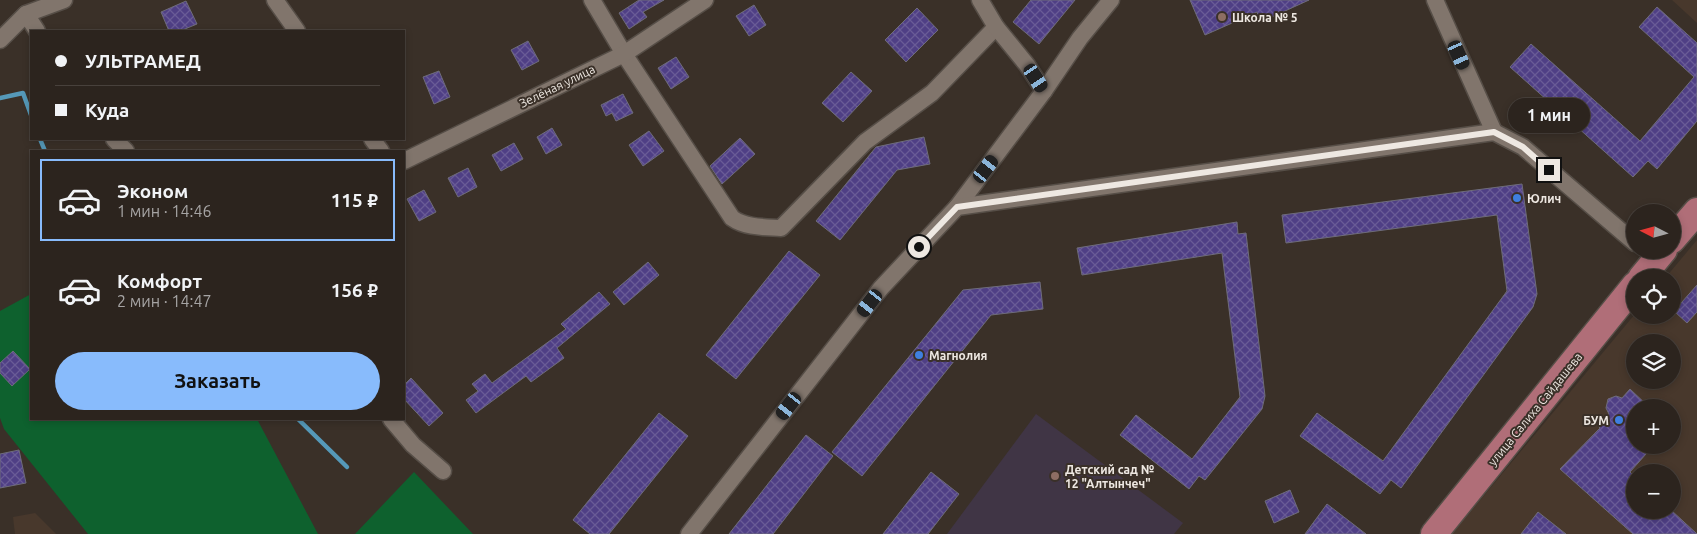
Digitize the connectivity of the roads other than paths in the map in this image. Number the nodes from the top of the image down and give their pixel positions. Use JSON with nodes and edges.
{"nodes":[{"id":1,"x":64,"y":0,"type":"edge"},
{"id":2,"x":275,"y":0,"type":"edge"},
{"id":3,"x":592,"y":0,"type":"edge"},
{"id":4,"x":704,"y":0,"type":"edge"},
{"id":5,"x":980,"y":0,"type":"edge"},
{"id":6,"x":1111,"y":0,"type":"edge"},
{"id":7,"x":1435,"y":0,"type":"edge"},
{"id":8,"x":26,"y":14,"type":"junction"},
{"id":9,"x":996,"y":27,"type":"junction"},
{"id":10,"x":36,"y":30,"type":"edge"},
{"id":11,"x":296,"y":30,"type":"edge"},
{"id":12,"x":0,"y":40,"type":"edge"},
{"id":13,"x":624,"y":54,"type":"junction"},
{"id":14,"x":1044,"y":91,"type":"junction"},
{"id":15,"x":1494,"y":132,"type":"junction"},
{"id":16,"x":115,"y":140,"type":"edge"},
{"id":17,"x":125,"y":150,"type":"edge"},
{"id":18,"x":405,"y":161,"type":"edge"},
{"id":19,"x":957,"y":207,"type":"junction"},
{"id":20,"x":1697,"y":211,"type":"edge"},
{"id":21,"x":1681,"y":230,"type":"edge"},
{"id":22,"x":1626,"y":235,"type":"edge"},
{"id":23,"x":1626,"y":296,"type":"edge"},
{"id":24,"x":392,"y":420,"type":"edge"},
{"id":25,"x":444,"y":471,"type":"dead end"},
{"id":26,"x":688,"y":534,"type":"edge"},
{"id":27,"x":1434,"y":534,"type":"edge"}],
"edges":[{"from":1,"to":8,"type":"street"},
{"from":2,"to":11,"type":"street"},
{"from":3,"to":13,"type":"street"},
{"from":4,"to":13,"type":"street","name":"Зелёная улица"},
{"from":5,"to":9,"type":"street"},
{"from":6,"to":14,"type":"street"},
{"from":7,"to":15,"type":"street"},
{"from":8,"to":10,"type":"street"},
{"from":8,"to":12,"type":"street"},
{"from":9,"to":13,"type":"street"},
{"from":9,"to":14,"type":"street"},
{"from":13,"to":18,"type":"street","name":"Зелёная улица"},
{"from":14,"to":19,"type":"street"},
{"from":15,"to":19,"type":"street"},
{"from":15,"to":22,"type":"street"},
{"from":16,"to":17,"type":"street"},
{"from":19,"to":26,"type":"street"},
{"from":20,"to":21,"type":"highway"},
{"from":23,"to":27,"type":"highway","name":"улица Салиха Сайдашева"},
{"from":24,"to":25,"type":"street"}]}
